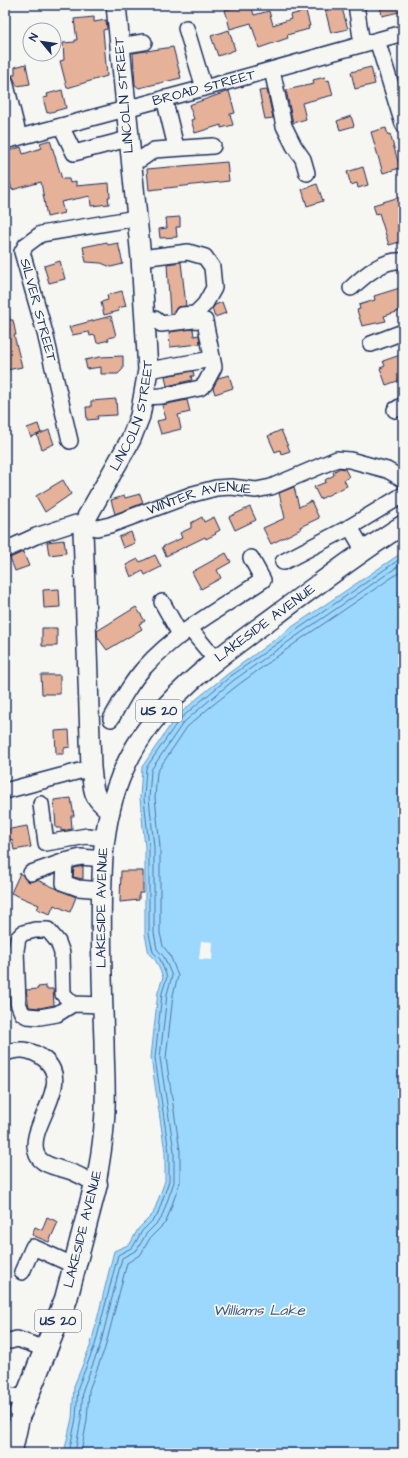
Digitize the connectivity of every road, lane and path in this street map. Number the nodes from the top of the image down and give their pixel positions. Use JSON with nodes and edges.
{"nodes":[{"id":1,"x":116,"y":5,"type":"edge"},
{"id":2,"x":356,"y":5,"type":"edge"},
{"id":3,"x":186,"y":28,"type":"dead end"},
{"id":4,"x":403,"y":33,"type":"edge"},
{"id":5,"x":377,"y":40,"type":"junction"},
{"id":6,"x":144,"y":42,"type":"dead end"},
{"id":7,"x":362,"y":44,"type":"junction"},
{"id":8,"x":120,"y":46,"type":"junction"},
{"id":9,"x":272,"y":70,"type":"junction"},
{"id":10,"x":5,"y":81,"type":"edge"},
{"id":11,"x":204,"y":88,"type":"junction"},
{"id":12,"x":164,"y":98,"type":"junction"},
{"id":13,"x":127,"y":108,"type":"junction"},
{"id":14,"x":403,"y":124,"type":"edge"},
{"id":15,"x":61,"y":126,"type":"junction"},
{"id":16,"x":12,"y":139,"type":"edge"},
{"id":17,"x":128,"y":139,"type":"junction"},
{"id":18,"x":213,"y":146,"type":"dead end"},
{"id":19,"x":176,"y":147,"type":"junction"},
{"id":20,"x":131,"y":160,"type":"junction"},
{"id":21,"x":307,"y":173,"type":"dead end"},
{"id":22,"x":136,"y":218,"type":"junction"},
{"id":23,"x":141,"y":258,"type":"junction"},
{"id":24,"x":403,"y":261,"type":"edge"},
{"id":25,"x":350,"y":288,"type":"dead end"},
{"id":26,"x":150,"y":319,"type":"junction"},
{"id":27,"x":403,"y":332,"type":"edge"},
{"id":28,"x":371,"y":344,"type":"dead end"},
{"id":29,"x":212,"y":359,"type":"junction"},
{"id":30,"x":148,"y":370,"type":"junction"},
{"id":31,"x":144,"y":397,"type":"junction"},
{"id":32,"x":70,"y":441,"type":"dead end"},
{"id":33,"x":403,"y":479,"type":"edge"},
{"id":34,"x":403,"y":495,"type":"edge"},
{"id":35,"x":85,"y":524,"type":"junction"},
{"id":36,"x":403,"y":525,"type":"edge"},
{"id":37,"x":350,"y":527,"type":"junction"},
{"id":38,"x":5,"y":550,"type":"edge"},
{"id":39,"x":364,"y":551,"type":"junction"},
{"id":40,"x":251,"y":558,"type":"dead end"},
{"id":41,"x":284,"y":562,"type":"dead end"},
{"id":42,"x":162,"y":602,"type":"dead end"},
{"id":43,"x":185,"y":633,"type":"junction"},
{"id":44,"x":215,"y":659,"type":"junction"},
{"id":45,"x":111,"y":719,"type":"dead end"},
{"id":46,"x":91,"y":768,"type":"junction"},
{"id":47,"x":5,"y":791,"type":"edge"},
{"id":48,"x":41,"y":804,"type":"dead end"},
{"id":49,"x":110,"y":810,"type":"junction"},
{"id":50,"x":105,"y":838,"type":"junction"},
{"id":51,"x":103,"y":859,"type":"junction"},
{"id":52,"x":65,"y":861,"type":"junction"},
{"id":53,"x":31,"y":873,"type":"dead end"},
{"id":54,"x":102,"y":890,"type":"junction"},
{"id":55,"x":73,"y":1004,"type":"junction"},
{"id":56,"x":103,"y":1005,"type":"junction"},
{"id":57,"x":5,"y":1053,"type":"edge"},
{"id":58,"x":96,"y":1184,"type":"junction"},
{"id":59,"x":75,"y":1266,"type":"junction"},
{"id":60,"x":22,"y":1272,"type":"dead end"},
{"id":61,"x":5,"y":1340,"type":"edge"},
{"id":62,"x":46,"y":1349,"type":"junction"},
{"id":63,"x":5,"y":1395,"type":"edge"},
{"id":64,"x":24,"y":1405,"type":"junction"},
{"id":65,"x":5,"y":1440,"type":"edge"},
{"id":66,"x":12,"y":1453,"type":"edge"}],
"edges":[{"from":1,"to":8,"type":"main road","name":"LINCOLN STREET"},
{"from":2,"to":7,"type":"street"},
{"from":3,"to":11,"type":"street"},
{"from":4,"to":5,"type":"street","name":"BROAD STREET"},
{"from":5,"to":7,"type":"street","name":"BROAD STREET"},
{"from":5,"to":14,"type":"street"},
{"from":6,"to":8,"type":"street"},
{"from":7,"to":9,"type":"street","name":"BROAD STREET"},
{"from":8,"to":13,"type":"main road","name":"LINCOLN STREET"},
{"from":9,"to":11,"type":"street","name":"BROAD STREET"},
{"from":9,"to":21,"type":"street"},
{"from":10,"to":16,"type":"street"},
{"from":11,"to":12,"type":"street","name":"BROAD STREET"},
{"from":12,"to":13,"type":"street","name":"BROAD STREET"},
{"from":12,"to":19,"type":"street"},
{"from":13,"to":15,"type":"street","name":"BROAD STREET"},
{"from":13,"to":17,"type":"main road","name":"LINCOLN STREET"},
{"from":15,"to":16,"type":"street","name":"BROAD STREET"},
{"from":15,"to":17,"type":"street"},
{"from":17,"to":20,"type":"main road","name":"LINCOLN STREET"},
{"from":18,"to":19,"type":"street"},
{"from":19,"to":20,"type":"street"},
{"from":20,"to":22,"type":"main road","name":"LINCOLN STREET"},
{"from":22,"to":23,"type":"main road","name":"LINCOLN STREET"},
{"from":22,"to":32,"type":"street","name":"SILVER STREET"},
{"from":23,"to":26,"type":"main road","name":"LINCOLN STREET"},
{"from":23,"to":26,"type":"street"},
{"from":24,"to":25,"type":"street"},
{"from":26,"to":29,"type":"street"},
{"from":26,"to":30,"type":"main road","name":"LINCOLN STREET"},
{"from":27,"to":28,"type":"street"},
{"from":29,"to":30,"type":"street"},
{"from":29,"to":31,"type":"street"},
{"from":30,"to":31,"type":"main road","name":"LINCOLN STREET"},
{"from":31,"to":35,"type":"main road","name":"LINCOLN STREET"},
{"from":33,"to":35,"type":"street","name":"WINTER AVENUE"},
{"from":34,"to":37,"type":"street"},
{"from":35,"to":38,"type":"street","name":"WINTER AVENUE"},
{"from":35,"to":46,"type":"main road","name":"LINCOLN STREET"},
{"from":36,"to":39,"type":"main road","name":"LAKESIDE AVENUE","number":"US 20"},
{"from":37,"to":39,"type":"street"},
{"from":37,"to":41,"type":"street"},
{"from":39,"to":44,"type":"main road","name":"LAKESIDE AVENUE","number":"US 20"},
{"from":40,"to":43,"type":"street"},
{"from":42,"to":43,"type":"street"},
{"from":43,"to":44,"type":"street"},
{"from":43,"to":45,"type":"street"},
{"from":44,"to":49,"type":"main road","name":"LAKESIDE AVENUE","number":"US 20"},
{"from":46,"to":47,"type":"street"},
{"from":46,"to":49,"type":"main road","name":"LINCOLN STREET"},
{"from":48,"to":50,"type":"street"},
{"from":49,"to":50,"type":"main road","name":"LAKESIDE AVENUE","number":"US 20"},
{"from":50,"to":51,"type":"main road","name":"LAKESIDE AVENUE","number":"US 20"},
{"from":51,"to":52,"type":"street"},
{"from":51,"to":54,"type":"main road","name":"LAKESIDE AVENUE","number":"US 20"},
{"from":52,"to":53,"type":"street"},
{"from":52,"to":54,"type":"street"},
{"from":54,"to":56,"type":"main road","name":"LAKESIDE AVENUE","number":"US 20"},
{"from":55,"to":55,"type":"street"},
{"from":55,"to":56,"type":"street"},
{"from":56,"to":58,"type":"main road","name":"LAKESIDE AVENUE","number":"US 20"},
{"from":57,"to":58,"type":"street"},
{"from":58,"to":59,"type":"highway","name":"LAKESIDE AVENUE","number":"US 20"},
{"from":59,"to":60,"type":"street"},
{"from":59,"to":62,"type":"highway","name":"LAKESIDE AVENUE","number":"US 20"},
{"from":61,"to":62,"type":"street"},
{"from":62,"to":64,"type":"highway","name":"LAKESIDE AVENUE","number":"US 20"},
{"from":63,"to":64,"type":"street"},
{"from":64,"to":65,"type":"main road","name":"LAKESIDE AVENUE","number":"US 20"},
{"from":64,"to":66,"type":"main road","name":"LAKESIDE AVENUE","number":"US 20"}]}
